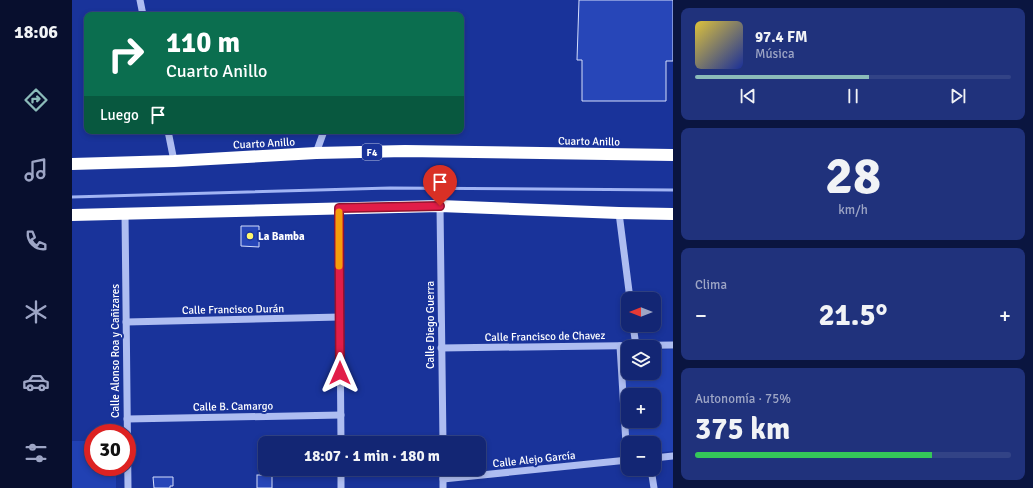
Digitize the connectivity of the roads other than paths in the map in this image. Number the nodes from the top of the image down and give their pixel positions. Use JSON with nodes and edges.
{"nodes":[{"id":1,"x":140,"y":0,"type":"edge"},
{"id":2,"x":142,"y":12,"type":"edge"},
{"id":3,"x":169,"y":134,"type":"edge"},
{"id":4,"x":323,"y":134,"type":"edge"},
{"id":5,"x":316,"y":153,"type":"junction"},
{"id":6,"x":673,"y":155,"type":"edge"},
{"id":7,"x":174,"y":161,"type":"junction"},
{"id":8,"x":72,"y":164,"type":"edge"},
{"id":9,"x":440,"y":206,"type":"junction"},
{"id":10,"x":339,"y":208,"type":"junction"},
{"id":11,"x":619,"y":213,"type":"junction"},
{"id":12,"x":125,"y":214,"type":"junction"},
{"id":13,"x":673,"y":214,"type":"edge"},
{"id":14,"x":72,"y":216,"type":"edge"},
{"id":15,"x":629,"y":292,"type":"edge"},
{"id":16,"x":340,"y":317,"type":"junction"},
{"id":17,"x":126,"y":322,"type":"junction"},
{"id":18,"x":661,"y":345,"type":"edge"},
{"id":19,"x":673,"y":345,"type":"edge"},
{"id":20,"x":620,"y":346,"type":"joint"},
{"id":21,"x":441,"y":348,"type":"junction"},
{"id":22,"x":340,"y":416,"type":"junction"},
{"id":23,"x":127,"y":419,"type":"junction"},
{"id":24,"x":341,"y":436,"type":"edge"},
{"id":25,"x":443,"y":436,"type":"edge"},
{"id":26,"x":626,"y":436,"type":"edge"},
{"id":27,"x":673,"y":456,"type":"edge"},
{"id":28,"x":661,"y":457,"type":"edge"},
{"id":29,"x":621,"y":461,"type":"edge"},
{"id":30,"x":341,"y":476,"type":"edge"},
{"id":31,"x":652,"y":476,"type":"edge"},
{"id":32,"x":443,"y":479,"type":"joint"},
{"id":33,"x":128,"y":488,"type":"edge"},
{"id":34,"x":341,"y":488,"type":"edge"},
{"id":35,"x":443,"y":488,"type":"edge"},
{"id":36,"x":654,"y":488,"type":"edge"}],
"edges":[{"from":1,"to":2,"type":"street"},
{"from":3,"to":7,"type":"street"},
{"from":4,"to":5,"type":"street"},
{"from":5,"to":6,"type":"highway","name":"Cuarto Anillo","number":"F4"},
{"from":5,"to":7,"type":"highway","name":"Cuarto Anillo","number":"F4"},
{"from":7,"to":8,"type":"highway","name":"Cuarto Anillo","number":"F4"},
{"from":9,"to":10,"type":"highway"},
{"from":9,"to":11,"type":"highway"},
{"from":9,"to":21,"type":"street","name":"Calle Diego Guerra"},
{"from":10,"to":12,"type":"highway"},
{"from":10,"to":16,"type":"street"},
{"from":11,"to":13,"type":"highway"},
{"from":11,"to":15,"type":"street"},
{"from":12,"to":14,"type":"highway"},
{"from":12,"to":17,"type":"street","name":"Calle Alonso Roa y Cañizares"},
{"from":16,"to":17,"type":"street","name":"Calle Francisco Durán"},
{"from":16,"to":22,"type":"street"},
{"from":17,"to":23,"type":"street","name":"Calle Alonso Roa y Cañizares"},
{"from":18,"to":19,"type":"street","name":"Calle Francisco de Chavez"},
{"from":20,"to":21,"type":"street","name":"Calle Francisco de Chavez"},
{"from":20,"to":26,"type":"street"},
{"from":21,"to":25,"type":"street","name":"Calle Diego Guerra"},
{"from":22,"to":23,"type":"street","name":"Calle B. Camargo"},
{"from":22,"to":24,"type":"street"},
{"from":23,"to":33,"type":"street","name":"Calle Alonso Roa y Cañizares"},
{"from":27,"to":28,"type":"street"},
{"from":29,"to":32,"type":"street","name":"Calle Alejo García"},
{"from":30,"to":34,"type":"street"},
{"from":31,"to":36,"type":"street"},
{"from":32,"to":35,"type":"street"}]}
